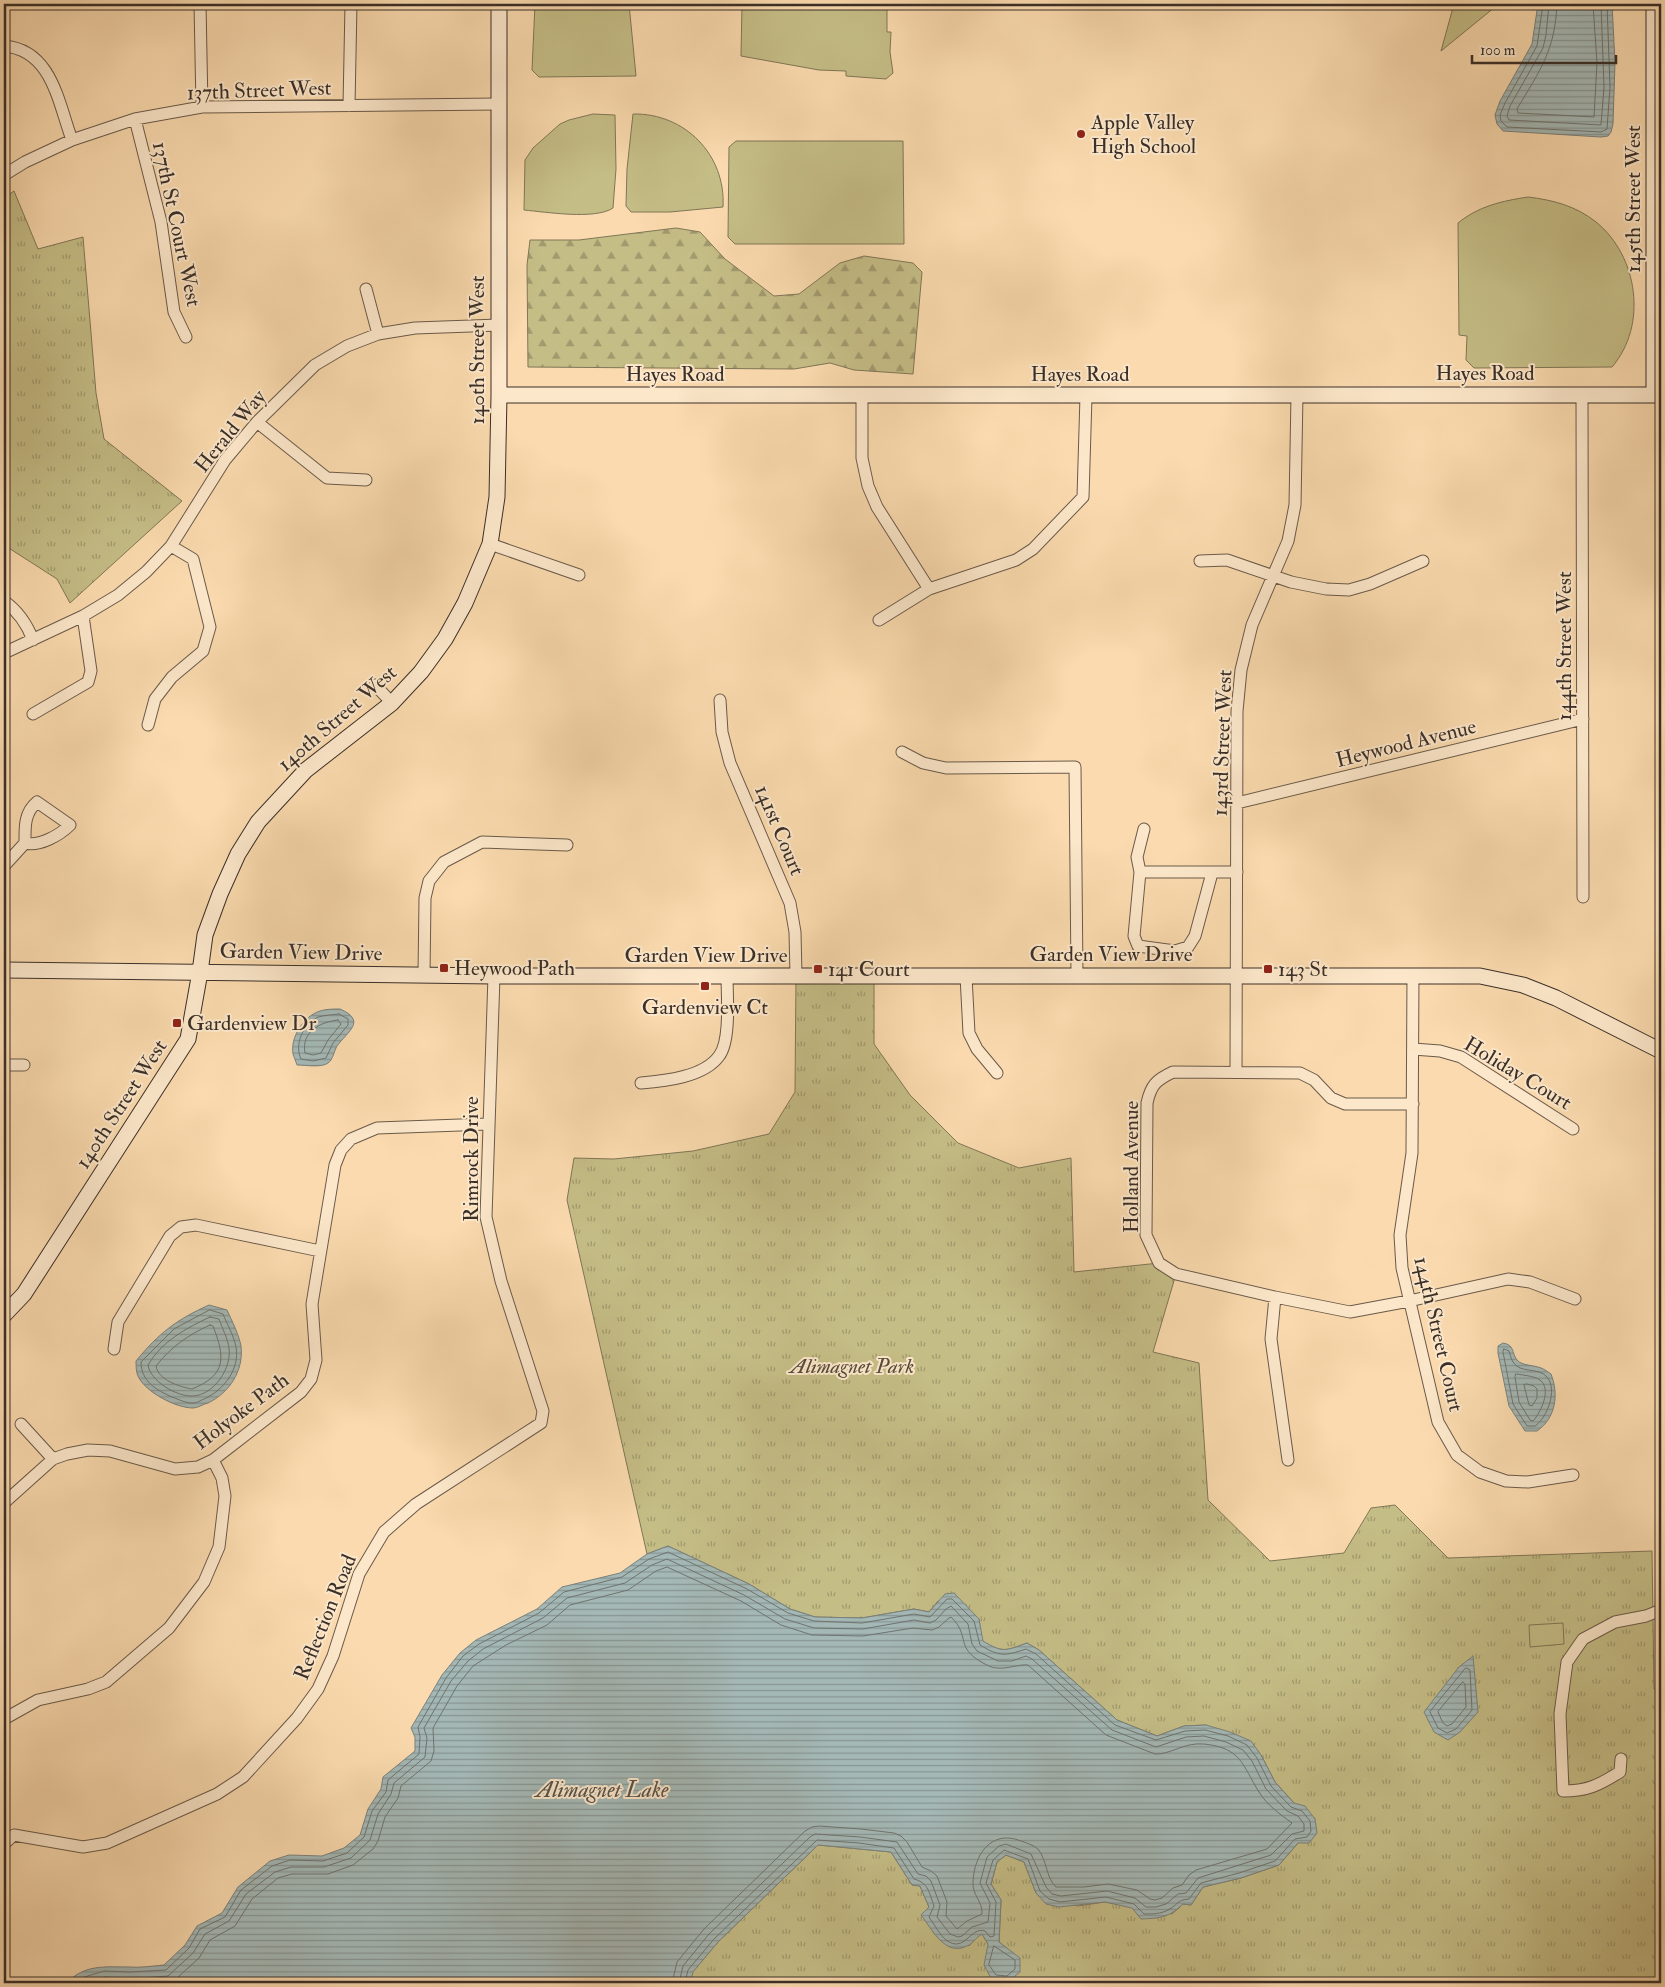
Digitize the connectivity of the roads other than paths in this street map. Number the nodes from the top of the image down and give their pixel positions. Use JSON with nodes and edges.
{"nodes":[{"id":1,"x":200,"y":4,"type":"edge"},
{"id":2,"x":351,"y":4,"type":"edge"},
{"id":3,"x":499,"y":4,"type":"edge"},
{"id":4,"x":1654,"y":4,"type":"edge"},
{"id":5,"x":4,"y":46,"type":"edge"},
{"id":6,"x":498,"y":104,"type":"junction"},
{"id":7,"x":349,"y":106,"type":"junction"},
{"id":8,"x":202,"y":107,"type":"junction"},
{"id":9,"x":135,"y":118,"type":"junction"},
{"id":10,"x":72,"y":140,"type":"junction"},
{"id":11,"x":4,"y":174,"type":"edge"},
{"id":12,"x":366,"y":289,"type":"dead end"},
{"id":13,"x":499,"y":325,"type":"junction"},
{"id":14,"x":378,"y":334,"type":"junction"},
{"id":15,"x":186,"y":337,"type":"dead end"},
{"id":16,"x":499,"y":395,"type":"junction"},
{"id":17,"x":862,"y":395,"type":"junction"},
{"id":18,"x":1297,"y":395,"type":"junction"},
{"id":19,"x":1582,"y":395,"type":"junction"},
{"id":20,"x":1658,"y":395,"type":"edge"},
{"id":21,"x":1086,"y":396,"type":"junction"},
{"id":22,"x":257,"y":422,"type":"junction"},
{"id":23,"x":366,"y":480,"type":"dead end"},
{"id":24,"x":490,"y":544,"type":"junction"},
{"id":25,"x":171,"y":546,"type":"junction"},
{"id":26,"x":1200,"y":561,"type":"dead end"},
{"id":27,"x":1423,"y":561,"type":"dead end"},
{"id":28,"x":579,"y":575,"type":"dead end"},
{"id":29,"x":1273,"y":577,"type":"junction"},
{"id":30,"x":929,"y":589,"type":"junction"},
{"id":31,"x":4,"y":601,"type":"edge"},
{"id":32,"x":82,"y":616,"type":"junction"},
{"id":33,"x":879,"y":620,"type":"dead end"},
{"id":34,"x":33,"y":640,"type":"junction"},
{"id":35,"x":4,"y":653,"type":"edge"},
{"id":36,"x":375,"y":685,"type":"dead end"},
{"id":37,"x":720,"y":700,"type":"dead end"},
{"id":38,"x":392,"y":703,"type":"junction"},
{"id":39,"x":33,"y":714,"type":"dead end"},
{"id":40,"x":1583,"y":719,"type":"junction"},
{"id":41,"x":148,"y":725,"type":"dead end"},
{"id":42,"x":902,"y":752,"type":"dead end"},
{"id":43,"x":1238,"y":803,"type":"junction"},
{"id":44,"x":1144,"y":829,"type":"dead end"},
{"id":45,"x":25,"y":843,"type":"dead end"},
{"id":46,"x":567,"y":845,"type":"dead end"},
{"id":47,"x":4,"y":866,"type":"edge"},
{"id":48,"x":1140,"y":872,"type":"junction"},
{"id":49,"x":1237,"y":872,"type":"junction"},
{"id":50,"x":1212,"y":873,"type":"junction"},
{"id":51,"x":1583,"y":897,"type":"dead end"},
{"id":52,"x":4,"y":970,"type":"edge"},
{"id":53,"x":200,"y":972,"type":"junction"},
{"id":54,"x":424,"y":975,"type":"junction"},
{"id":55,"x":1237,"y":975,"type":"junction"},
{"id":56,"x":1413,"y":975,"type":"junction"},
{"id":57,"x":494,"y":976,"type":"junction"},
{"id":58,"x":727,"y":976,"type":"junction"},
{"id":59,"x":796,"y":976,"type":"junction"},
{"id":60,"x":966,"y":976,"type":"junction"},
{"id":61,"x":1077,"y":976,"type":"junction"},
{"id":62,"x":1413,"y":1050,"type":"junction"},
{"id":63,"x":1661,"y":1051,"type":"edge"},
{"id":64,"x":4,"y":1065,"type":"edge"},
{"id":65,"x":24,"y":1066,"type":"dead end"},
{"id":66,"x":1236,"y":1072,"type":"junction"},
{"id":67,"x":997,"y":1073,"type":"dead end"},
{"id":68,"x":641,"y":1083,"type":"dead end"},
{"id":69,"x":1413,"y":1104,"type":"junction"},
{"id":70,"x":488,"y":1124,"type":"junction"},
{"id":71,"x":1573,"y":1128,"type":"dead end"},
{"id":72,"x":320,"y":1251,"type":"junction"},
{"id":73,"x":1275,"y":1297,"type":"junction"},
{"id":74,"x":1575,"y":1299,"type":"dead end"},
{"id":75,"x":1409,"y":1301,"type":"junction"},
{"id":76,"x":4,"y":1315,"type":"edge"},
{"id":77,"x":114,"y":1349,"type":"dead end"},
{"id":78,"x":20,"y":1424,"type":"dead end"},
{"id":79,"x":542,"y":1424,"type":"joint"},
{"id":80,"x":52,"y":1459,"type":"junction"},
{"id":81,"x":213,"y":1460,"type":"junction"},
{"id":82,"x":1288,"y":1460,"type":"dead end"},
{"id":83,"x":1573,"y":1476,"type":"dead end"},
{"id":84,"x":4,"y":1503,"type":"edge"},
{"id":85,"x":1661,"y":1610,"type":"edge"},
{"id":86,"x":4,"y":1719,"type":"edge"},
{"id":87,"x":1621,"y":1759,"type":"dead end"},
{"id":88,"x":4,"y":1844,"type":"edge"}],
"edges":[{"from":1,"to":8,"type":"street"},
{"from":2,"to":7,"type":"street"},
{"from":3,"to":6,"type":"street","name":"140th Street West"},
{"from":4,"to":20,"type":"street","name":"145th Street West"},
{"from":5,"to":10,"type":"street"},
{"from":6,"to":7,"type":"street","name":"137th Street West"},
{"from":6,"to":13,"type":"street","name":"140th Street West"},
{"from":7,"to":8,"type":"street","name":"137th Street West"},
{"from":8,"to":9,"type":"street","name":"137th Street West"},
{"from":9,"to":10,"type":"street","name":"137th Street West"},
{"from":9,"to":15,"type":"street","name":"137th St Court West"},
{"from":10,"to":11,"type":"street","name":"137th Street West"},
{"from":12,"to":14,"type":"street"},
{"from":13,"to":14,"type":"street","name":"Herald Way"},
{"from":13,"to":16,"type":"street","name":"140th Street West"},
{"from":14,"to":22,"type":"street","name":"Herald Way"},
{"from":16,"to":17,"type":"street","name":"Hayes Road"},
{"from":16,"to":24,"type":"street","name":"140th Street West"},
{"from":17,"to":21,"type":"street","name":"Hayes Road"},
{"from":17,"to":30,"type":"street"},
{"from":18,"to":19,"type":"street","name":"Hayes Road"},
{"from":18,"to":21,"type":"street","name":"Hayes Road"},
{"from":18,"to":29,"type":"street","name":"143rd Street West"},
{"from":19,"to":20,"type":"street","name":"Hayes Road"},
{"from":19,"to":40,"type":"street","name":"144th Street West"},
{"from":21,"to":30,"type":"street"},
{"from":22,"to":23,"type":"street"},
{"from":22,"to":25,"type":"street","name":"Herald Way"},
{"from":24,"to":28,"type":"street"},
{"from":24,"to":38,"type":"street","name":"140th Street West"},
{"from":25,"to":32,"type":"street","name":"Herald Way"},
{"from":25,"to":41,"type":"street"},
{"from":26,"to":29,"type":"street"},
{"from":27,"to":29,"type":"street"},
{"from":29,"to":43,"type":"street","name":"143rd Street West"},
{"from":30,"to":33,"type":"street"},
{"from":31,"to":34,"type":"street"},
{"from":32,"to":34,"type":"street","name":"Herald Way"},
{"from":32,"to":39,"type":"street"},
{"from":34,"to":35,"type":"street","name":"Herald Way"},
{"from":36,"to":38,"type":"street"},
{"from":37,"to":59,"type":"street","name":"141st Court"},
{"from":38,"to":53,"type":"street","name":"140th Street West"},
{"from":40,"to":43,"type":"street","name":"Heywood Avenue"},
{"from":40,"to":51,"type":"street","name":"144th Street West"},
{"from":42,"to":61,"type":"street"},
{"from":43,"to":49,"type":"street","name":"143rd Street West"},
{"from":44,"to":48,"type":"street"},
{"from":45,"to":47,"type":"street"},
{"from":46,"to":54,"type":"street"},
{"from":48,"to":50,"type":"street"},
{"from":48,"to":50,"type":"street"},
{"from":49,"to":50,"type":"street"},
{"from":49,"to":55,"type":"street","name":"143rd Street West"},
{"from":52,"to":53,"type":"street","name":"Garden View Drive"},
{"from":53,"to":54,"type":"street","name":"Garden View Drive"},
{"from":53,"to":76,"type":"street","name":"140th Street West"},
{"from":54,"to":57,"type":"street","name":"Garden View Drive"},
{"from":55,"to":56,"type":"street","name":"Garden View Drive"},
{"from":55,"to":61,"type":"street","name":"Garden View Drive"},
{"from":55,"to":66,"type":"street","name":"143rd Street West"},
{"from":56,"to":62,"type":"street","name":"144th Street Court"},
{"from":56,"to":63,"type":"street","name":"Garden View Drive"},
{"from":57,"to":58,"type":"street","name":"Garden View Drive"},
{"from":57,"to":70,"type":"street","name":"Rimrock Drive"},
{"from":58,"to":59,"type":"street","name":"Garden View Drive"},
{"from":58,"to":68,"type":"street"},
{"from":59,"to":60,"type":"street","name":"Garden View Drive"},
{"from":60,"to":61,"type":"street","name":"Garden View Drive"},
{"from":60,"to":67,"type":"street"},
{"from":62,"to":69,"type":"street","name":"144th Street Court"},
{"from":62,"to":71,"type":"street","name":"Holiday Court"},
{"from":64,"to":65,"type":"street"},
{"from":66,"to":69,"type":"street","name":"Holland Avenue"},
{"from":66,"to":73,"type":"street","name":"Holland Avenue"},
{"from":69,"to":75,"type":"street","name":"144th Street Court"},
{"from":70,"to":72,"type":"street","name":"Holyoke Path"},
{"from":70,"to":79,"type":"street","name":"Rimrock Drive"},
{"from":72,"to":77,"type":"street"},
{"from":72,"to":81,"type":"street","name":"Holyoke Path"},
{"from":73,"to":75,"type":"street","name":"Holland Avenue"},
{"from":73,"to":82,"type":"street"},
{"from":74,"to":75,"type":"street","name":"Holland Avenue"},
{"from":75,"to":83,"type":"street","name":"144th Street Court"},
{"from":78,"to":80,"type":"street"},
{"from":79,"to":88,"type":"street","name":"Reflection Road"},
{"from":80,"to":81,"type":"street","name":"Holyoke Path"},
{"from":80,"to":84,"type":"street","name":"Holyoke Path"},
{"from":81,"to":86,"type":"street"},
{"from":85,"to":87,"type":"street"}]}
